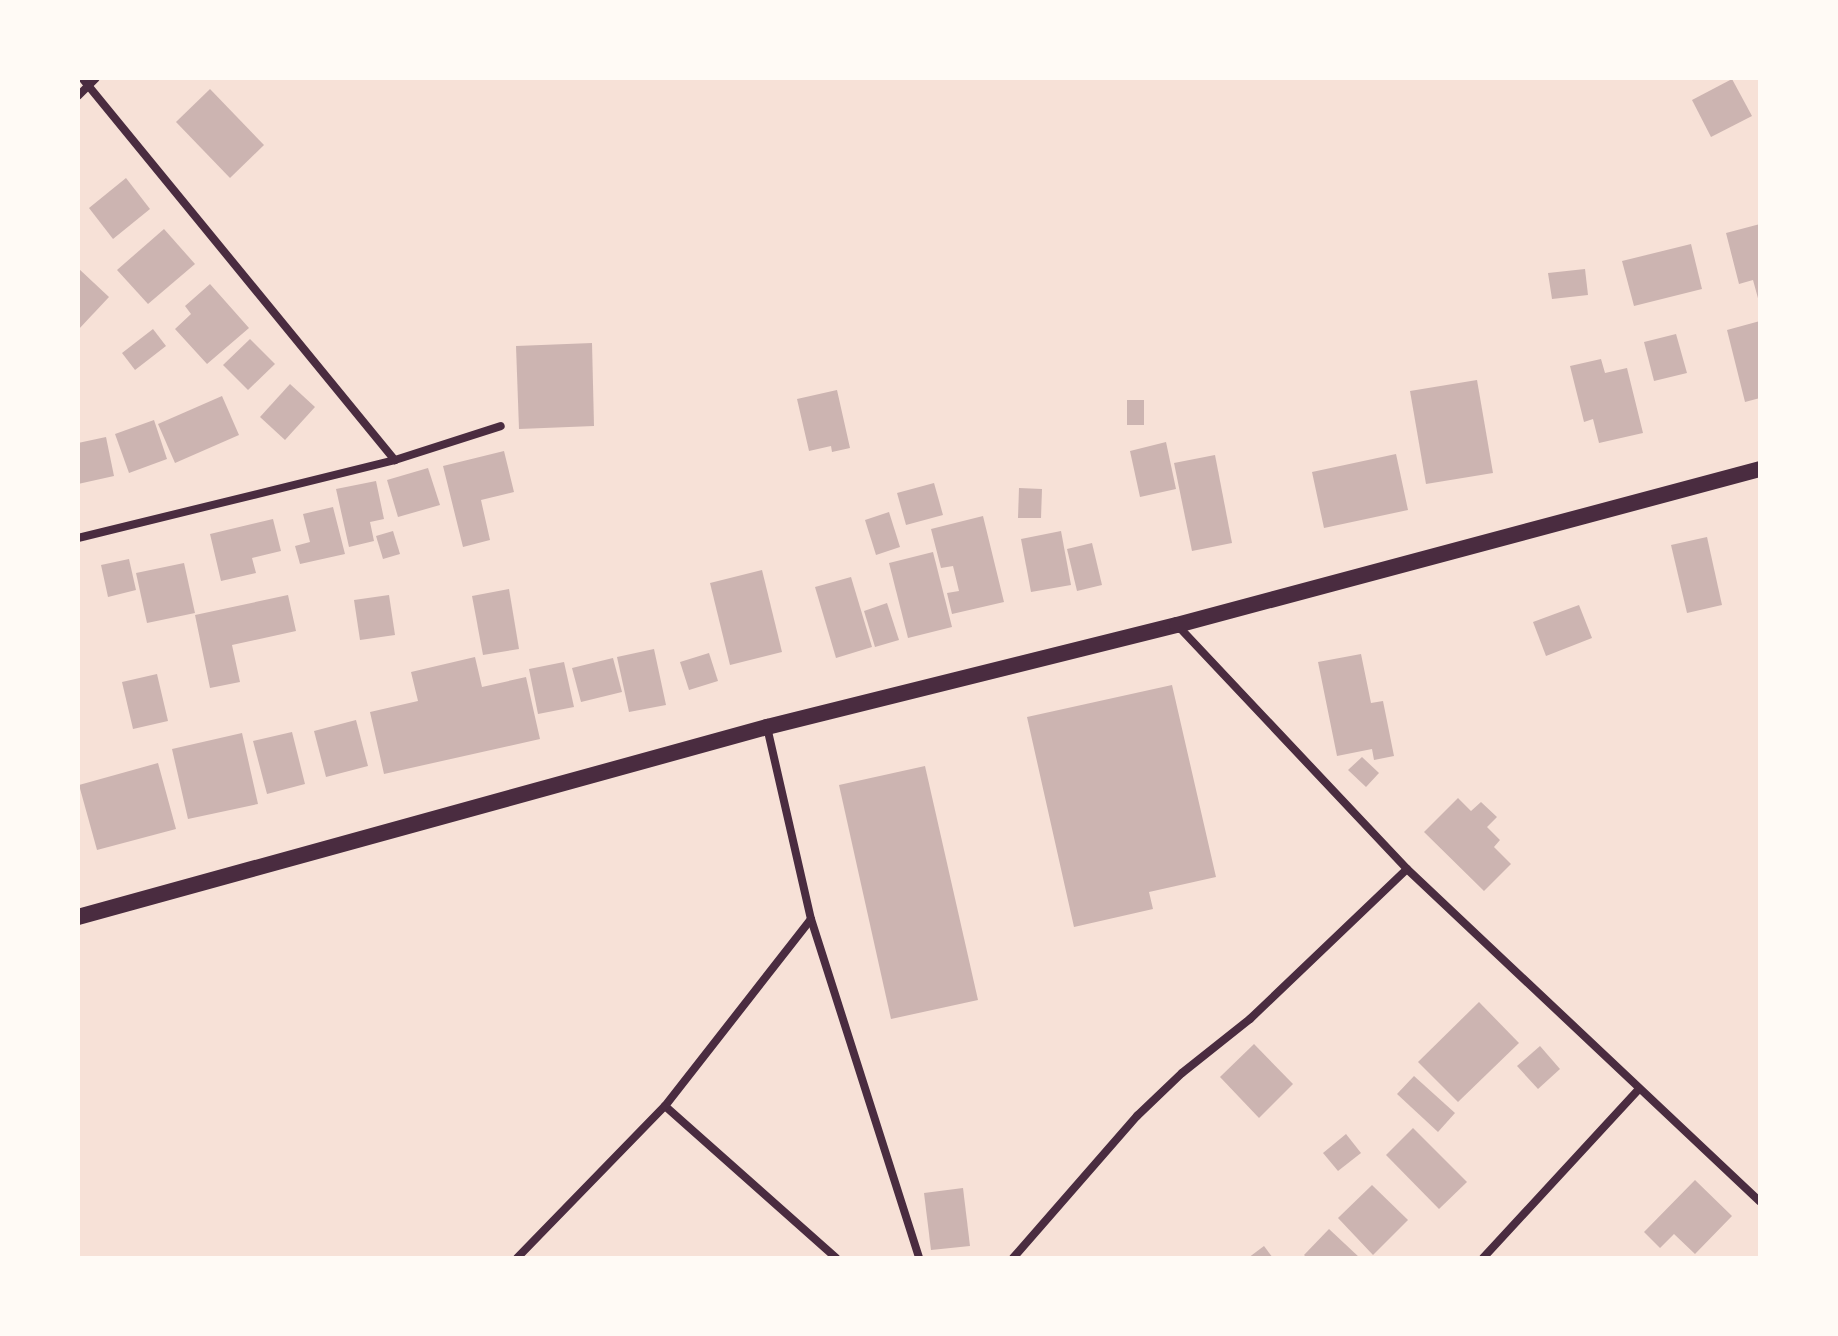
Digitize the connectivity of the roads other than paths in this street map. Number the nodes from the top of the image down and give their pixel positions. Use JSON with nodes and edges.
{"nodes":[{"id":1,"x":89,"y":80,"type":"edge"},
{"id":2,"x":78,"y":96,"type":"edge"},
{"id":3,"x":501,"y":426,"type":"dead end"},
{"id":4,"x":395,"y":460,"type":"junction"},
{"id":5,"x":1760,"y":469,"type":"edge"},
{"id":6,"x":78,"y":538,"type":"edge"},
{"id":7,"x":1177,"y":625,"type":"junction"},
{"id":8,"x":767,"y":727,"type":"junction"},
{"id":9,"x":1407,"y":869,"type":"junction"},
{"id":10,"x":78,"y":917,"type":"edge"},
{"id":11,"x":811,"y":919,"type":"junction"},
{"id":12,"x":1638,"y":1090,"type":"junction"},
{"id":13,"x":665,"y":1106,"type":"junction"},
{"id":14,"x":1760,"y":1202,"type":"edge"},
{"id":15,"x":517,"y":1258,"type":"edge"},
{"id":16,"x":836,"y":1258,"type":"edge"},
{"id":17,"x":919,"y":1258,"type":"edge"},
{"id":18,"x":1013,"y":1258,"type":"edge"},
{"id":19,"x":1483,"y":1258,"type":"edge"}],
"edges":[{"from":1,"to":2,"type":"street"},
{"from":1,"to":4,"type":"street"},
{"from":3,"to":4,"type":"street"},
{"from":4,"to":6,"type":"street"},
{"from":5,"to":7,"type":"main road"},
{"from":7,"to":8,"type":"main road"},
{"from":7,"to":9,"type":"street"},
{"from":8,"to":10,"type":"main road"},
{"from":8,"to":11,"type":"street"},
{"from":9,"to":12,"type":"street"},
{"from":9,"to":18,"type":"street"},
{"from":11,"to":13,"type":"street"},
{"from":11,"to":17,"type":"street"},
{"from":12,"to":14,"type":"street"},
{"from":12,"to":19,"type":"street"},
{"from":13,"to":15,"type":"street"},
{"from":13,"to":16,"type":"street"}]}
